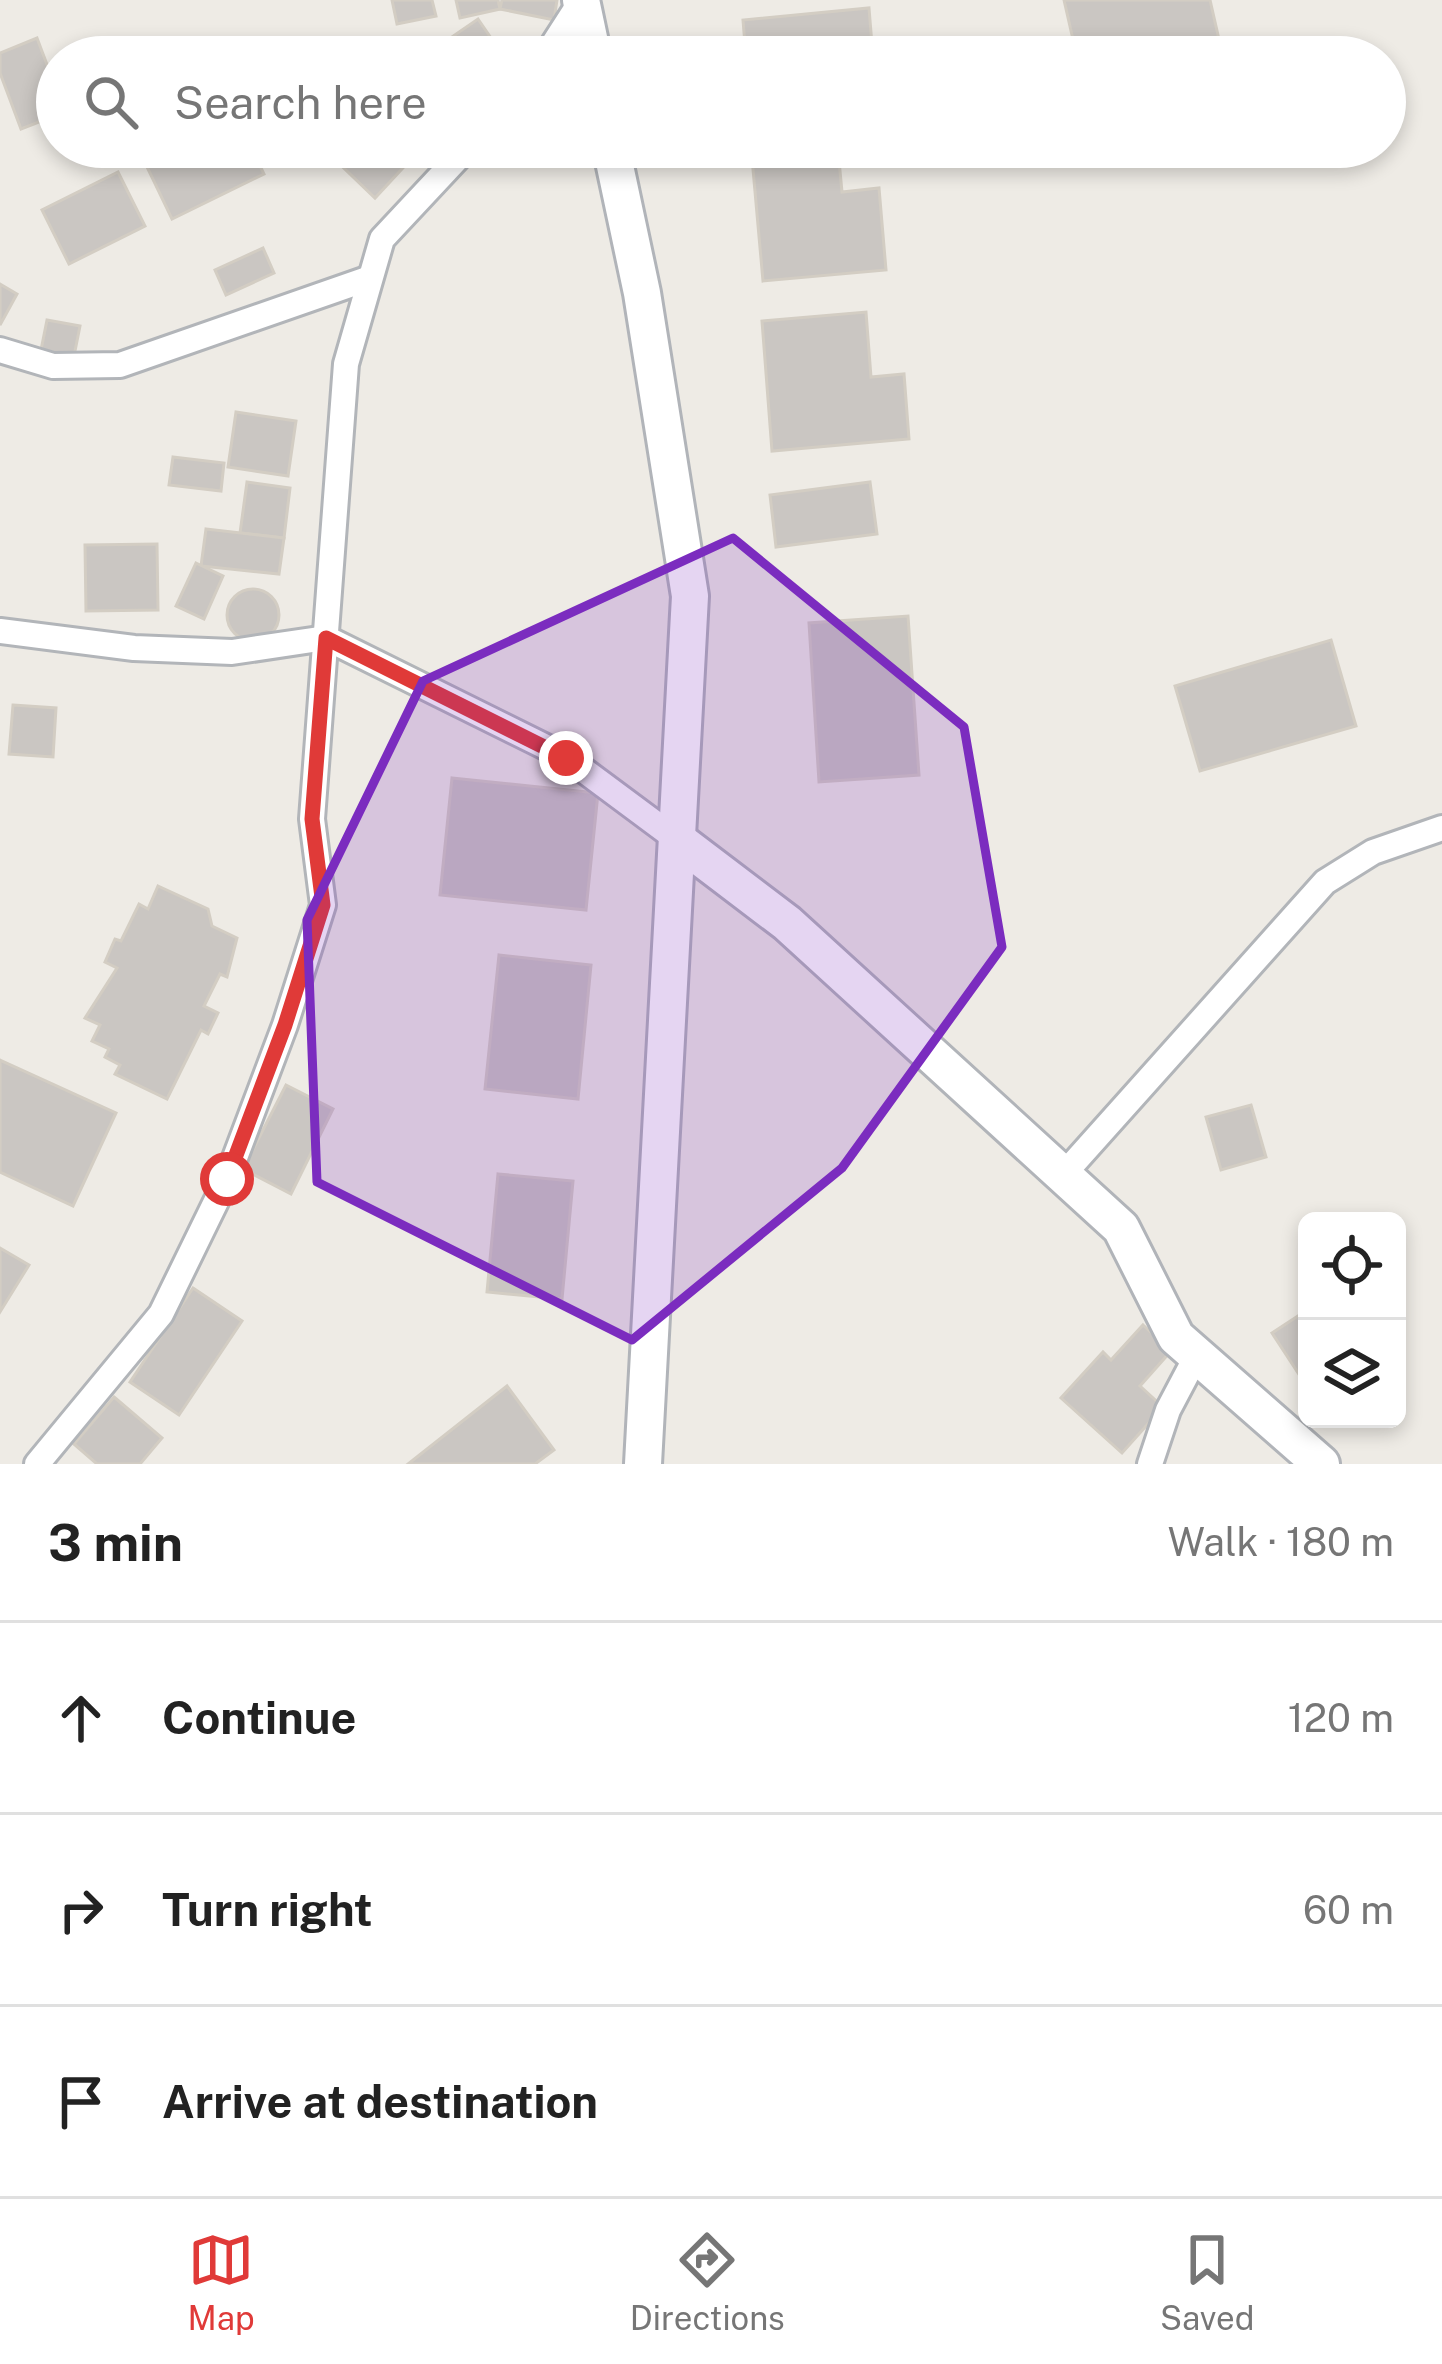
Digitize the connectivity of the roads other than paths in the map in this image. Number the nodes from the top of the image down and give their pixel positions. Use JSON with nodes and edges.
{"nodes":[{"id":1,"x":581,"y":0,"type":"edge"},
{"id":2,"x":558,"y":36,"type":"edge"},
{"id":3,"x":588,"y":36,"type":"edge"},
{"id":4,"x":448,"y":168,"type":"edge"},
{"id":5,"x":615,"y":168,"type":"edge"},
{"id":6,"x":367,"y":279,"type":"junction"},
{"id":7,"x":0,"y":350,"type":"edge"},
{"id":8,"x":0,"y":631,"type":"edge"},
{"id":9,"x":326,"y":638,"type":"junction"},
{"id":10,"x":1442,"y":828,"type":"edge"},
{"id":11,"x":679,"y":842,"type":"junction"},
{"id":12,"x":1063,"y":1175,"type":"junction"},
{"id":13,"x":1197,"y":1355,"type":"junction"},
{"id":14,"x":640,"y":1462,"type":"edge"},
{"id":15,"x":37,"y":1464,"type":"edge"},
{"id":16,"x":1150,"y":1464,"type":"edge"},
{"id":17,"x":1321,"y":1464,"type":"edge"}],
"edges":[{"from":1,"to":2,"type":"street"},
{"from":1,"to":3,"type":"street"},
{"from":4,"to":6,"type":"street"},
{"from":5,"to":11,"type":"street"},
{"from":6,"to":7,"type":"street"},
{"from":6,"to":9,"type":"street"},
{"from":8,"to":9,"type":"street"},
{"from":9,"to":11,"type":"street"},
{"from":9,"to":15,"type":"street"},
{"from":10,"to":12,"type":"street"},
{"from":11,"to":12,"type":"street"},
{"from":11,"to":14,"type":"street"},
{"from":12,"to":13,"type":"street"},
{"from":13,"to":16,"type":"street"},
{"from":13,"to":17,"type":"street"}]}
